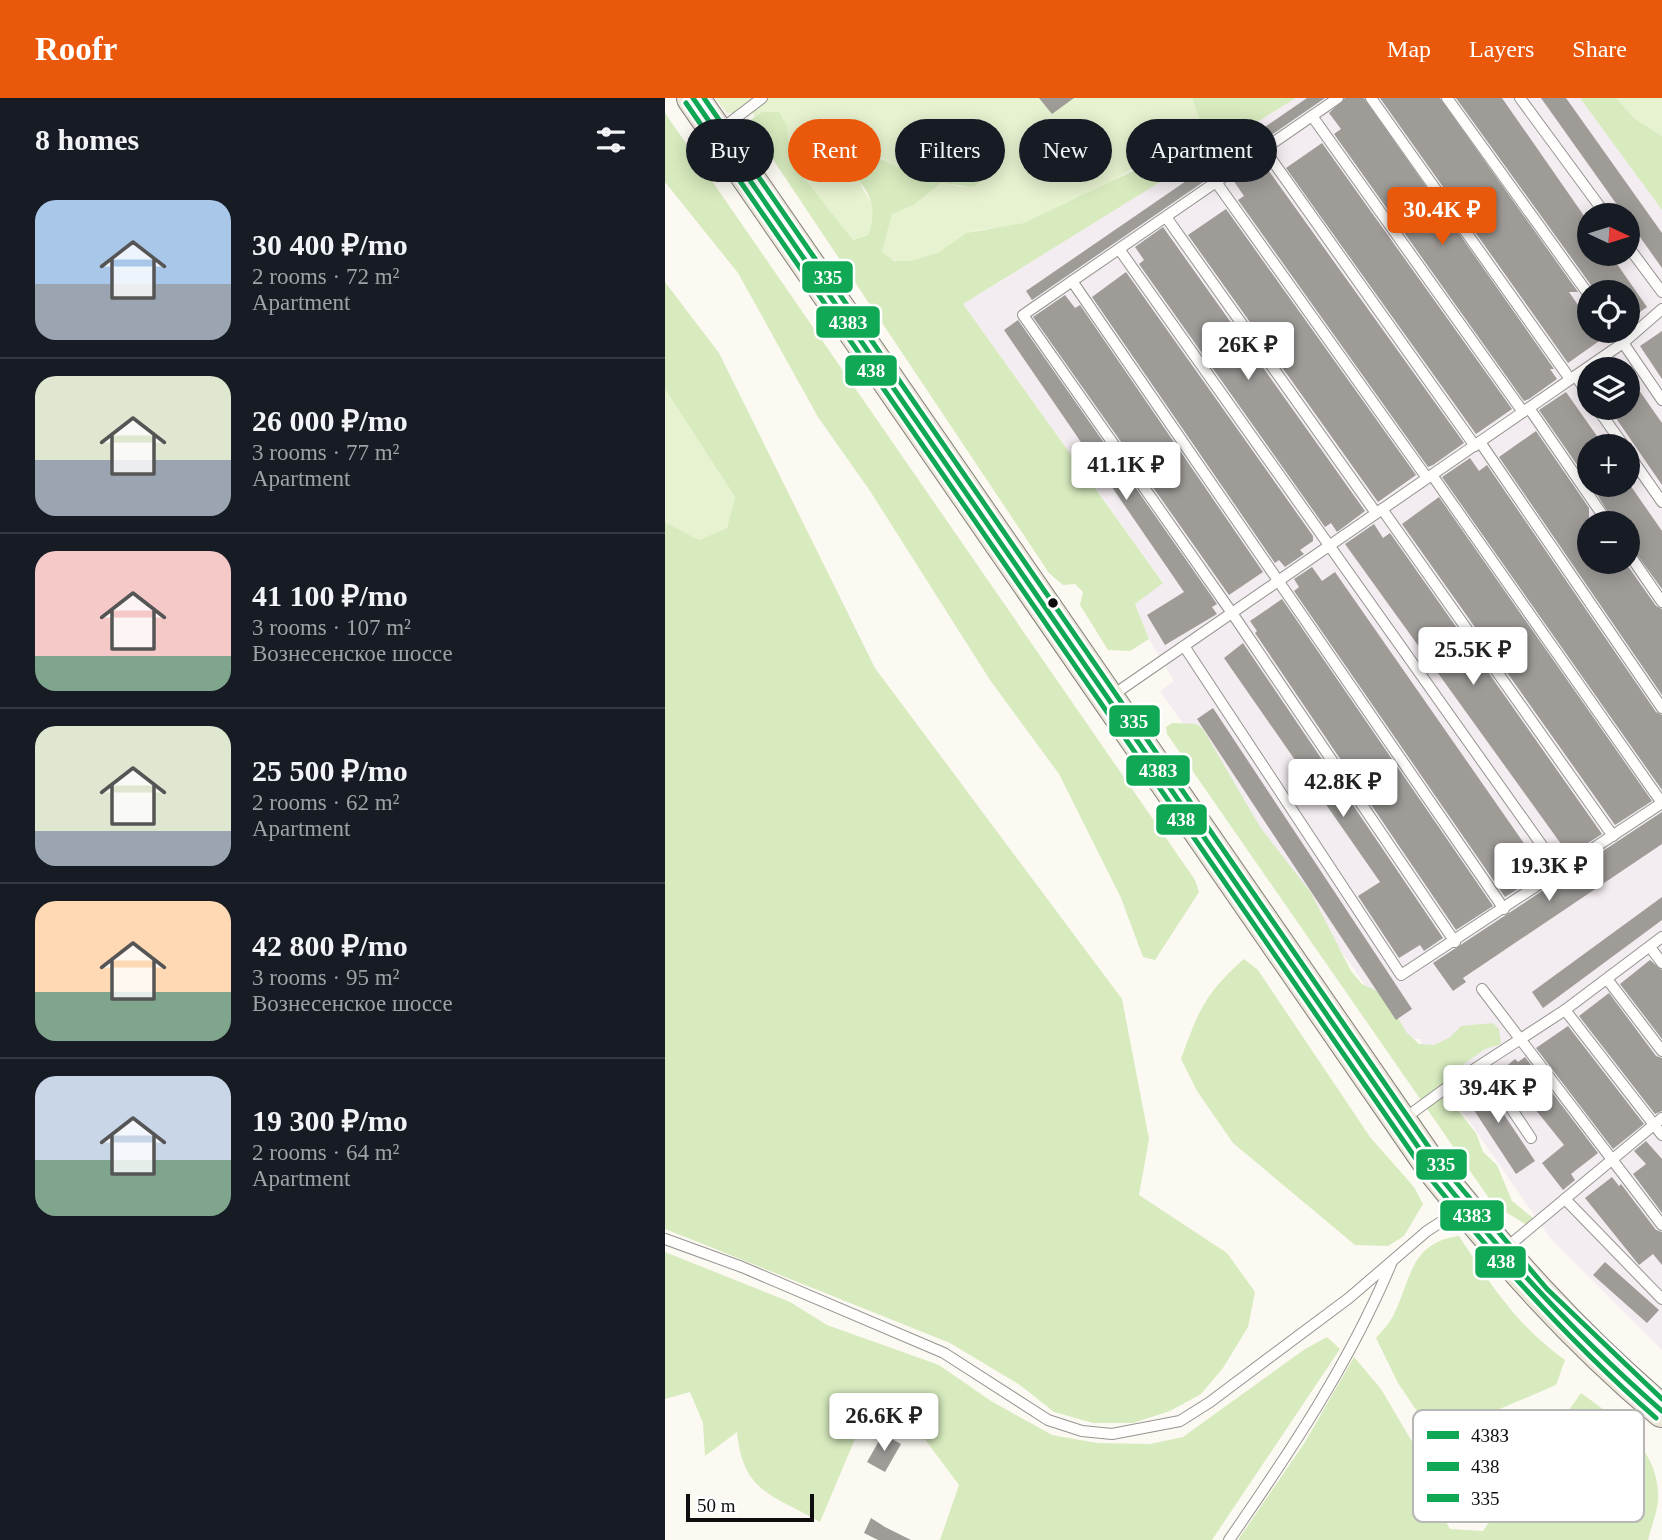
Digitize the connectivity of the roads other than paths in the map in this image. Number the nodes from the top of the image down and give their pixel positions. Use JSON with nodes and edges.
{"nodes":[{"id":1,"x":693,"y":98,"type":"edge"},
{"id":2,"x":762,"y":98,"type":"edge"},
{"id":3,"x":1338,"y":98,"type":"edge"},
{"id":4,"x":1371,"y":98,"type":"edge"},
{"id":5,"x":1447,"y":98,"type":"edge"},
{"id":6,"x":1520,"y":98,"type":"edge"},
{"id":7,"x":1311,"y":117,"type":"junction"},
{"id":8,"x":707,"y":119,"type":"edge"},
{"id":9,"x":735,"y":119,"type":"edge"},
{"id":10,"x":1277,"y":140,"type":"edge"},
{"id":11,"x":1277,"y":167,"type":"edge"},
{"id":12,"x":751,"y":182,"type":"edge"},
{"id":13,"x":1216,"y":182,"type":"joint"},
{"id":14,"x":1596,"y":203,"type":"edge"},
{"id":15,"x":1165,"y":217,"type":"junction"},
{"id":16,"x":1119,"y":249,"type":"junction"},
{"id":17,"x":1640,"y":262,"type":"edge"},
{"id":18,"x":1578,"y":280,"type":"edge"},
{"id":19,"x":1072,"y":281,"type":"junction"},
{"id":20,"x":1662,"y":292,"type":"edge"},
{"id":21,"x":1662,"y":309,"type":"edge"},
{"id":22,"x":1640,"y":328,"type":"edge"},
{"id":23,"x":1623,"y":343,"type":"joint"},
{"id":24,"x":1573,"y":378,"type":"junction"},
{"id":25,"x":1577,"y":382,"type":"edge"},
{"id":26,"x":1662,"y":400,"type":"edge"},
{"id":27,"x":1526,"y":410,"type":"junction"},
{"id":28,"x":1477,"y":444,"type":"junction"},
{"id":29,"x":1640,"y":471,"type":"edge"},
{"id":30,"x":1430,"y":477,"type":"junction"},
{"id":31,"x":1662,"y":502,"type":"edge"},
{"id":32,"x":1379,"y":511,"type":"junction"},
{"id":33,"x":1599,"y":511,"type":"edge"},
{"id":34,"x":1331,"y":545,"type":"junction"},
{"id":35,"x":1640,"y":570,"type":"edge"},
{"id":36,"x":1279,"y":580,"type":"junction"},
{"id":37,"x":1662,"y":602,"type":"edge"},
{"id":38,"x":1232,"y":613,"type":"junction"},
{"id":39,"x":1184,"y":646,"type":"junction"},
{"id":40,"x":1107,"y":699,"type":"junction"},
{"id":41,"x":1662,"y":708,"type":"edge"},
{"id":42,"x":1662,"y":803,"type":"edge"},
{"id":43,"x":1613,"y":836,"type":"junction"},
{"id":44,"x":1560,"y":871,"type":"junction"},
{"id":45,"x":1504,"y":909,"type":"junction"},
{"id":46,"x":1662,"y":937,"type":"edge"},
{"id":47,"x":1455,"y":942,"type":"junction"},
{"id":48,"x":1650,"y":947,"type":"junction"},
{"id":49,"x":1662,"y":963,"type":"edge"},
{"id":50,"x":1607,"y":979,"type":"junction"},
{"id":51,"x":1482,"y":989,"type":"dead end"},
{"id":52,"x":1565,"y":1010,"type":"junction"},
{"id":53,"x":1521,"y":1040,"type":"junction"},
{"id":54,"x":1662,"y":1051,"type":"edge"},
{"id":55,"x":1482,"y":1065,"type":"junction"},
{"id":56,"x":1401,"y":1122,"type":"junction"},
{"id":57,"x":1658,"y":1122,"type":"edge"},
{"id":58,"x":1662,"y":1135,"type":"edge"},
{"id":59,"x":1531,"y":1138,"type":"dead end"},
{"id":60,"x":1612,"y":1160,"type":"junction"},
{"id":61,"x":1565,"y":1199,"type":"junction"},
{"id":62,"x":1464,"y":1206,"type":"junction"},
{"id":63,"x":1662,"y":1225,"type":"edge"},
{"id":64,"x":665,"y":1240,"type":"edge"},
{"id":65,"x":1500,"y":1253,"type":"junction"},
{"id":66,"x":1393,"y":1261,"type":"junction"},
{"id":67,"x":1662,"y":1299,"type":"edge"},
{"id":68,"x":1662,"y":1410,"type":"edge"},
{"id":69,"x":1229,"y":1540,"type":"edge"}],
"edges":[{"from":1,"to":8,"type":"main road"},
{"from":2,"to":9,"type":"lane"},
{"from":3,"to":7,"type":"lane"},
{"from":4,"to":24,"type":"lane"},
{"from":5,"to":18,"type":"lane"},
{"from":6,"to":14,"type":"lane"},
{"from":7,"to":10,"type":"lane"},
{"from":7,"to":27,"type":"lane"},
{"from":11,"to":28,"type":"lane"},
{"from":12,"to":40,"type":"main road"},
{"from":13,"to":15,"type":"lane"},
{"from":13,"to":30,"type":"lane"},
{"from":15,"to":16,"type":"lane"},
{"from":15,"to":32,"type":"lane"},
{"from":16,"to":19,"type":"lane"},
{"from":16,"to":34,"type":"lane"},
{"from":17,"to":20,"type":"lane"},
{"from":19,"to":36,"type":"lane"},
{"from":19,"to":38,"type":"lane"},
{"from":21,"to":22,"type":"lane"},
{"from":23,"to":24,"type":"lane"},
{"from":23,"to":26,"type":"lane"},
{"from":24,"to":25,"type":"lane"},
{"from":24,"to":27,"type":"lane"},
{"from":27,"to":28,"type":"lane"},
{"from":27,"to":33,"type":"lane"},
{"from":28,"to":30,"type":"lane"},
{"from":28,"to":41,"type":"lane"},
{"from":29,"to":31,"type":"lane"},
{"from":30,"to":32,"type":"lane"},
{"from":30,"to":42,"type":"lane"},
{"from":32,"to":34,"type":"lane"},
{"from":32,"to":43,"type":"lane"},
{"from":34,"to":36,"type":"lane"},
{"from":34,"to":44,"type":"lane"},
{"from":35,"to":37,"type":"lane"},
{"from":36,"to":38,"type":"lane"},
{"from":36,"to":45,"type":"lane"},
{"from":38,"to":39,"type":"lane"},
{"from":38,"to":47,"type":"lane"},
{"from":39,"to":40,"type":"lane"},
{"from":39,"to":47,"type":"lane"},
{"from":40,"to":56,"type":"main road"},
{"from":42,"to":43,"type":"lane"},
{"from":43,"to":44,"type":"lane"},
{"from":44,"to":45,"type":"lane"},
{"from":45,"to":47,"type":"lane"},
{"from":46,"to":48,"type":"lane"},
{"from":48,"to":49,"type":"lane"},
{"from":48,"to":50,"type":"lane"},
{"from":50,"to":52,"type":"lane"},
{"from":50,"to":54,"type":"lane"},
{"from":51,"to":53,"type":"lane"},
{"from":52,"to":53,"type":"lane"},
{"from":52,"to":57,"type":"lane"},
{"from":53,"to":55,"type":"lane"},
{"from":53,"to":60,"type":"lane"},
{"from":55,"to":56,"type":"lane"},
{"from":55,"to":59,"type":"lane"},
{"from":56,"to":62,"type":"main road"},
{"from":57,"to":58,"type":"lane"},
{"from":57,"to":60,"type":"lane"},
{"from":60,"to":61,"type":"lane"},
{"from":60,"to":63,"type":"lane"},
{"from":61,"to":65,"type":"lane"},
{"from":61,"to":67,"type":"lane"},
{"from":62,"to":65,"type":"main road"},
{"from":62,"to":66,"type":"lane"},
{"from":64,"to":66,"type":"lane"},
{"from":65,"to":68,"type":"main road"},
{"from":66,"to":69,"type":"lane"}]}
